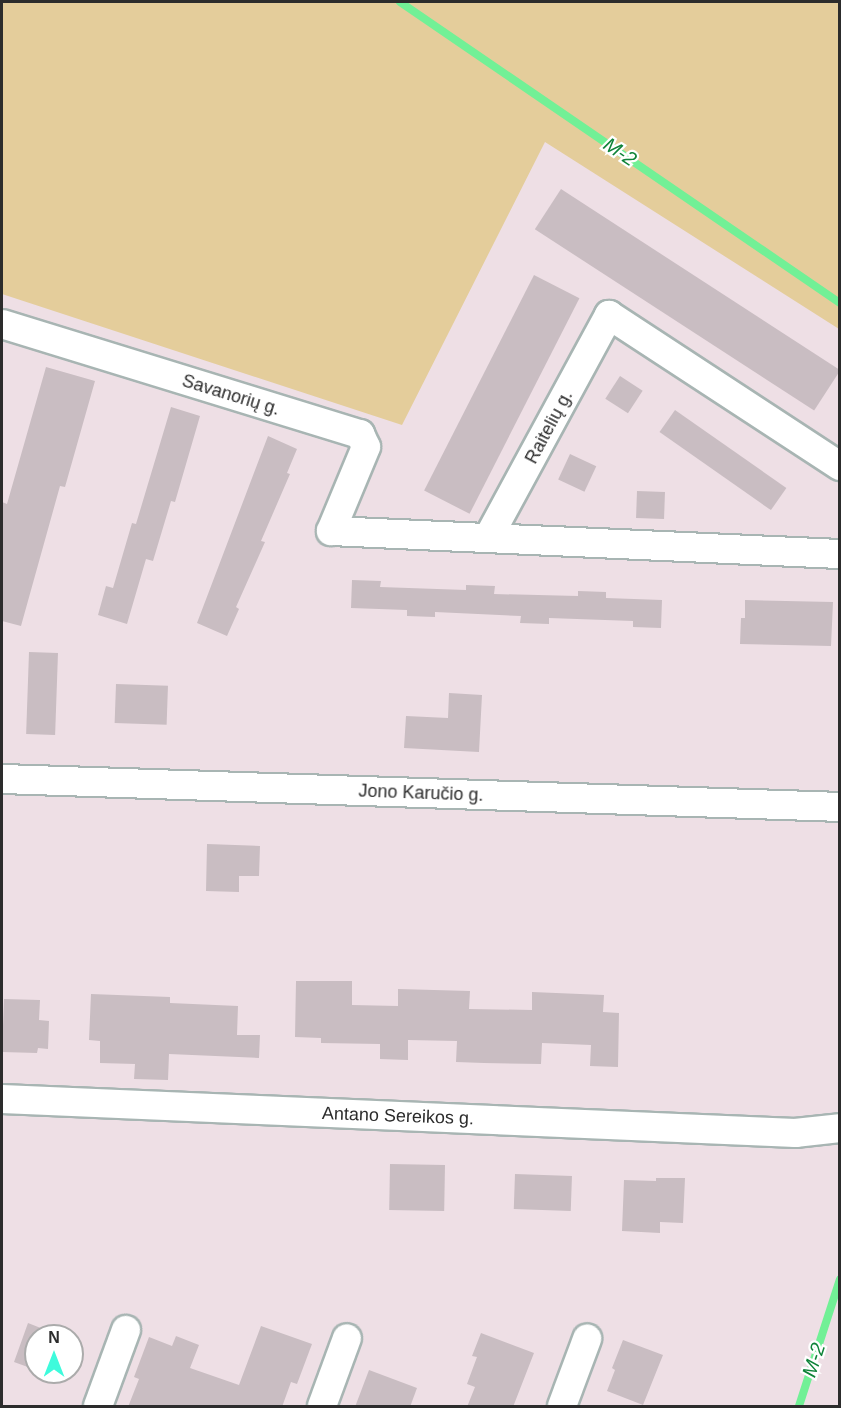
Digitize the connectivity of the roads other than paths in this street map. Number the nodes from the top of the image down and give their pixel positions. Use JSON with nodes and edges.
{"nodes":[{"id":1,"x":2,"y":324,"type":"edge"},
{"id":2,"x":840,"y":466,"type":"edge"},
{"id":3,"x":488,"y":538,"type":"junction"},
{"id":4,"x":840,"y":554,"type":"edge"},
{"id":5,"x":2,"y":779,"type":"edge"},
{"id":6,"x":840,"y":807,"type":"edge"},
{"id":7,"x":2,"y":1099,"type":"edge"},
{"id":8,"x":840,"y":1128,"type":"edge"},
{"id":9,"x":126,"y":1330,"type":"dead end"},
{"id":10,"x":347,"y":1338,"type":"dead end"},
{"id":11,"x":587,"y":1339,"type":"dead end"},
{"id":12,"x":98,"y":1407,"type":"edge"},
{"id":13,"x":322,"y":1407,"type":"edge"},
{"id":14,"x":562,"y":1407,"type":"edge"}],
"edges":[{"from":1,"to":3,"type":"street","name":"Savanorių g."},
{"from":2,"to":3,"type":"street","name":"Raitelių g."},
{"from":3,"to":4,"type":"street"},
{"from":5,"to":6,"type":"street","name":"Jono Karučio g."},
{"from":7,"to":8,"type":"street","name":"Antano Sereikos g."},
{"from":9,"to":12,"type":"street"},
{"from":10,"to":13,"type":"street"},
{"from":11,"to":14,"type":"street"}]}
